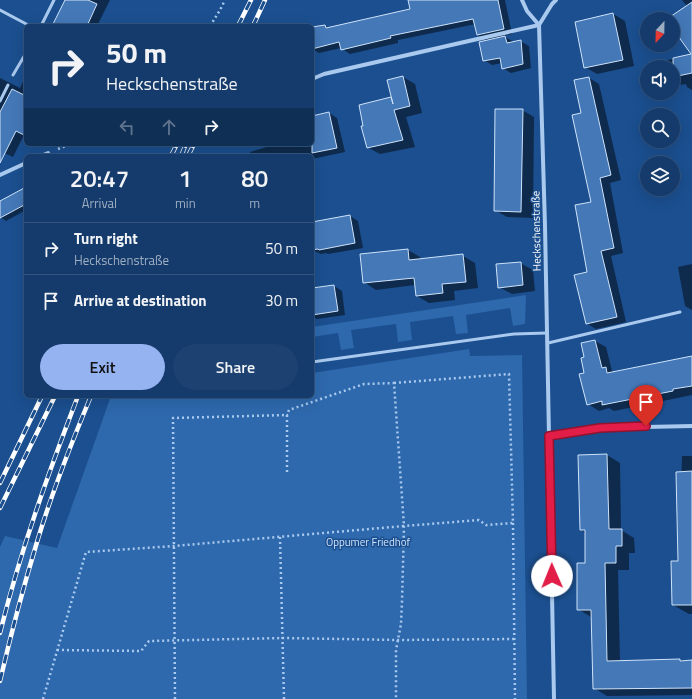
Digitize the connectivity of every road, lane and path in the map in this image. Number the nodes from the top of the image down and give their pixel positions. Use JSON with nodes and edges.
{"nodes":[{"id":1,"x":54,"y":0,"type":"edge"},
{"id":2,"x":225,"y":0,"type":"edge"},
{"id":3,"x":522,"y":0,"type":"edge"},
{"id":4,"x":556,"y":0,"type":"edge"},
{"id":5,"x":0,"y":10,"type":"edge"},
{"id":6,"x":26,"y":24,"type":"edge"},
{"id":7,"x":42,"y":24,"type":"edge"},
{"id":8,"x":211,"y":24,"type":"edge"},
{"id":9,"x":539,"y":25,"type":"junction"},
{"id":10,"x":24,"y":57,"type":"edge"},
{"id":11,"x":14,"y":75,"type":"dead end"},
{"id":12,"x":314,"y":78,"type":"edge"},
{"id":13,"x":8,"y":85,"type":"dead end"},
{"id":14,"x":0,"y":101,"type":"edge"},
{"id":15,"x":24,"y":164,"type":"edge"},
{"id":16,"x":0,"y":175,"type":"edge"},
{"id":17,"x":680,"y":312,"type":"dead end"},
{"id":18,"x":547,"y":332,"type":"junction"},
{"id":19,"x":548,"y":343,"type":"junction"},
{"id":20,"x":314,"y":362,"type":"edge"},
{"id":21,"x":394,"y":382,"type":"junction"},
{"id":22,"x":287,"y":415,"type":"junction"},
{"id":23,"x":692,"y":426,"type":"edge"},
{"id":24,"x":549,"y":436,"type":"junction"},
{"id":25,"x":288,"y":474,"type":"dead end"},
{"id":26,"x":513,"y":523,"type":"junction"},
{"id":27,"x":404,"y":526,"type":"junction"},
{"id":28,"x":280,"y":537,"type":"junction"},
{"id":29,"x":174,"y":546,"type":"junction"},
{"id":30,"x":283,"y":638,"type":"junction"},
{"id":31,"x":514,"y":639,"type":"junction"},
{"id":32,"x":398,"y":640,"type":"junction"},
{"id":33,"x":175,"y":641,"type":"junction"},
{"id":34,"x":56,"y":650,"type":"junction"},
{"id":35,"x":43,"y":699,"type":"edge"},
{"id":36,"x":175,"y":699,"type":"edge"},
{"id":37,"x":284,"y":699,"type":"edge"},
{"id":38,"x":396,"y":699,"type":"edge"},
{"id":39,"x":515,"y":699,"type":"edge"},
{"id":40,"x":554,"y":699,"type":"edge"}],
"edges":[{"from":1,"to":7,"type":"lane"},
{"from":2,"to":8,"type":"path"},
{"from":3,"to":9,"type":"street"},
{"from":4,"to":9,"type":"street"},
{"from":5,"to":6,"type":"lane"},
{"from":9,"to":12,"type":"street"},
{"from":9,"to":18,"type":"street","name":"Heckschenstraße"},
{"from":10,"to":11,"type":"lane"},
{"from":13,"to":14,"type":"lane"},
{"from":15,"to":16,"type":"street"},
{"from":17,"to":19,"type":"lane"},
{"from":18,"to":19,"type":"street","name":"Heckschenstraße"},
{"from":18,"to":20,"type":"lane"},
{"from":19,"to":24,"type":"street","name":"Heckschenstraße"},
{"from":21,"to":22,"type":"path"},
{"from":21,"to":26,"type":"path"},
{"from":21,"to":27,"type":"path"},
{"from":22,"to":25,"type":"path"},
{"from":22,"to":29,"type":"path"},
{"from":23,"to":24,"type":"street"},
{"from":24,"to":40,"type":"street","name":"Heckschenstraße"},
{"from":26,"to":27,"type":"path"},
{"from":26,"to":31,"type":"path"},
{"from":27,"to":28,"type":"path"},
{"from":27,"to":32,"type":"path"},
{"from":28,"to":29,"type":"path"},
{"from":28,"to":30,"type":"path"},
{"from":29,"to":33,"type":"path"},
{"from":29,"to":34,"type":"path"},
{"from":30,"to":32,"type":"path"},
{"from":30,"to":33,"type":"path"},
{"from":30,"to":37,"type":"path"},
{"from":31,"to":32,"type":"path"},
{"from":31,"to":39,"type":"path"},
{"from":32,"to":38,"type":"path"},
{"from":33,"to":34,"type":"path"},
{"from":33,"to":36,"type":"path"},
{"from":34,"to":35,"type":"path"}]}
